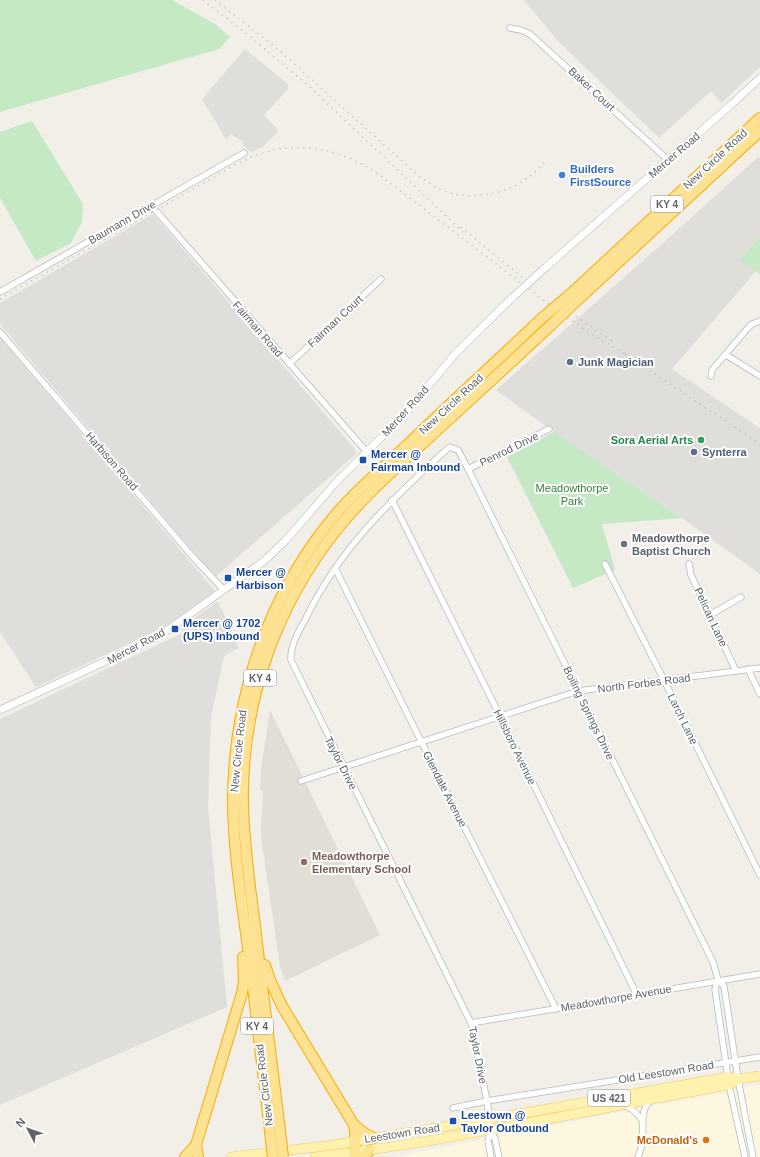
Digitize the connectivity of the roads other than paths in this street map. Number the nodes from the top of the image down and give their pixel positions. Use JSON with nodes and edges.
{"nodes":[{"id":1,"x":510,"y":28,"type":"dead end"},
{"id":2,"x":760,"y":78,"type":"edge"},
{"id":3,"x":760,"y":118,"type":"edge"},
{"id":4,"x":760,"y":131,"type":"edge"},
{"id":5,"x":244,"y":153,"type":"dead end"},
{"id":6,"x":668,"y":160,"type":"junction"},
{"id":7,"x":151,"y":205,"type":"junction"},
{"id":8,"x":381,"y":279,"type":"dead end"},
{"id":9,"x":0,"y":292,"type":"edge"},
{"id":10,"x":579,"y":292,"type":"junction"},
{"id":11,"x":760,"y":321,"type":"edge"},
{"id":12,"x":0,"y":332,"type":"edge"},
{"id":13,"x":726,"y":355,"type":"junction"},
{"id":14,"x":289,"y":364,"type":"junction"},
{"id":15,"x":711,"y":376,"type":"dead end"},
{"id":16,"x":760,"y":376,"type":"edge"},
{"id":17,"x":549,"y":429,"type":"dead end"},
{"id":18,"x":454,"y":448,"type":"joint"},
{"id":19,"x":366,"y":451,"type":"junction"},
{"id":20,"x":468,"y":469,"type":"junction"},
{"id":21,"x":392,"y":500,"type":"junction"},
{"id":22,"x":604,"y":564,"type":"dead end"},
{"id":23,"x":689,"y":564,"type":"dead end"},
{"id":24,"x":335,"y":568,"type":"junction"},
{"id":25,"x":224,"y":590,"type":"junction"},
{"id":26,"x":741,"y":597,"type":"dead end"},
{"id":27,"x":710,"y":615,"type":"junction"},
{"id":28,"x":760,"y":668,"type":"edge"},
{"id":29,"x":748,"y":669,"type":"junction"},
{"id":30,"x":736,"y":671,"type":"junction"},
{"id":31,"x":664,"y":680,"type":"junction"},
{"id":32,"x":578,"y":691,"type":"junction"},
{"id":33,"x":760,"y":694,"type":"edge"},
{"id":34,"x":0,"y":710,"type":"edge"},
{"id":35,"x":500,"y":716,"type":"junction"},
{"id":36,"x":421,"y":741,"type":"junction"},
{"id":37,"x":344,"y":767,"type":"junction"},
{"id":38,"x":301,"y":781,"type":"dead end"},
{"id":39,"x":760,"y":875,"type":"edge"},
{"id":40,"x":253,"y":906,"type":"junction"},
{"id":41,"x":243,"y":911,"type":"junction"},
{"id":42,"x":760,"y":974,"type":"edge"},
{"id":43,"x":718,"y":980,"type":"junction"},
{"id":44,"x":637,"y":995,"type":"junction"},
{"id":45,"x":556,"y":1009,"type":"junction"},
{"id":46,"x":472,"y":1022,"type":"junction"},
{"id":47,"x":760,"y":1057,"type":"edge"},
{"id":48,"x":735,"y":1060,"type":"junction"},
{"id":49,"x":725,"y":1062,"type":"junction"},
{"id":50,"x":760,"y":1076,"type":"edge"},
{"id":51,"x":738,"y":1079,"type":"junction"},
{"id":52,"x":728,"y":1081,"type":"junction"},
{"id":53,"x":654,"y":1098,"type":"junction"},
{"id":54,"x":487,"y":1101,"type":"junction"},
{"id":55,"x":621,"y":1105,"type":"junction"},
{"id":56,"x":453,"y":1108,"type":"dead end"},
{"id":57,"x":490,"y":1119,"type":"junction"},
{"id":58,"x":642,"y":1120,"type":"junction"},
{"id":59,"x":354,"y":1125,"type":"junction"},
{"id":60,"x":491,"y":1130,"type":"junction"},
{"id":61,"x":374,"y":1138,"type":"junction"},
{"id":62,"x":276,"y":1139,"type":"junction"},
{"id":63,"x":354,"y":1141,"type":"junction"},
{"id":64,"x":196,"y":1145,"type":"junction"},
{"id":65,"x":361,"y":1154,"type":"edge"},
{"id":66,"x":186,"y":1157,"type":"edge"},
{"id":67,"x":198,"y":1157,"type":"edge"},
{"id":68,"x":232,"y":1157,"type":"edge"},
{"id":69,"x":273,"y":1157,"type":"edge"},
{"id":70,"x":283,"y":1157,"type":"edge"},
{"id":71,"x":315,"y":1157,"type":"edge"},
{"id":72,"x":491,"y":1157,"type":"edge"},
{"id":73,"x":499,"y":1157,"type":"edge"},
{"id":74,"x":638,"y":1157,"type":"edge"},
{"id":75,"x":745,"y":1157,"type":"edge"},
{"id":76,"x":753,"y":1157,"type":"edge"}],
"edges":[{"from":1,"to":6,"type":"street","name":"Baker Court"},
{"from":2,"to":6,"type":"street","name":"Mercer Road"},
{"from":3,"to":10,"type":"highway","name":"New Circle Road","number":"KY 4"},
{"from":4,"to":10,"type":"highway","name":"New Circle Road","number":"KY 4"},
{"from":5,"to":7,"type":"street","name":"Baumann Drive"},
{"from":6,"to":19,"type":"street","name":"Mercer Road","bridge":true},
{"from":7,"to":9,"type":"street","name":"Baumann Drive"},
{"from":7,"to":14,"type":"street","name":"Fairman Road"},
{"from":8,"to":14,"type":"street","name":"Fairman Court"},
{"from":10,"to":40,"type":"highway","name":"New Circle Road","number":"KY 4","bridge":true},
{"from":10,"to":41,"type":"highway","name":"New Circle Road","number":"KY 4","bridge":true},
{"from":11,"to":13,"type":"street"},
{"from":12,"to":25,"type":"street","name":"Harbison Road"},
{"from":13,"to":15,"type":"street"},
{"from":13,"to":16,"type":"street"},
{"from":14,"to":19,"type":"street","name":"Fairman Road"},
{"from":17,"to":20,"type":"street","name":"Penrod Drive"},
{"from":18,"to":20,"type":"street","name":"Boiling Springs Drive"},
{"from":18,"to":21,"type":"street","name":"Taylor Drive"},
{"from":19,"to":25,"type":"street","name":"Mercer Road"},
{"from":20,"to":32,"type":"street","name":"Boiling Springs Drive"},
{"from":21,"to":24,"type":"street","name":"Taylor Drive"},
{"from":21,"to":35,"type":"street","name":"Hillsboro Avenue"},
{"from":22,"to":31,"type":"street","name":"Larch Lane"},
{"from":23,"to":27,"type":"street","name":"Pelican Lane"},
{"from":24,"to":36,"type":"street","name":"Glendale Avenue"},
{"from":24,"to":37,"type":"street","name":"Taylor Drive"},
{"from":25,"to":34,"type":"street","name":"Mercer Road"},
{"from":26,"to":27,"type":"street"},
{"from":27,"to":30,"type":"street","name":"Pelican Lane"},
{"from":28,"to":29,"type":"street","name":"North Forbes Road"},
{"from":29,"to":30,"type":"street","name":"North Forbes Road"},
{"from":29,"to":33,"type":"street"},
{"from":30,"to":31,"type":"street","name":"North Forbes Road"},
{"from":31,"to":32,"type":"street","name":"North Forbes Road"},
{"from":31,"to":39,"type":"street","name":"Larch Lane"},
{"from":32,"to":35,"type":"street","name":"North Forbes Road"},
{"from":32,"to":43,"type":"street","name":"Boiling Springs Drive"},
{"from":35,"to":36,"type":"street","name":"North Forbes Road"},
{"from":35,"to":44,"type":"street","name":"Hillsboro Avenue"},
{"from":36,"to":37,"type":"street","name":"North Forbes Road"},
{"from":36,"to":45,"type":"street","name":"Glendale Avenue"},
{"from":37,"to":38,"type":"street","name":"North Forbes Road"},
{"from":37,"to":46,"type":"street","name":"Taylor Drive"},
{"from":40,"to":59,"type":"highway"},
{"from":40,"to":62,"type":"highway","name":"New Circle Road","number":"KY 4"},
{"from":41,"to":62,"type":"highway","name":"New Circle Road","number":"KY 4"},
{"from":41,"to":64,"type":"highway"},
{"from":42,"to":43,"type":"street","name":"Meadowthorpe Avenue"},
{"from":43,"to":44,"type":"street","name":"Meadowthorpe Avenue"},
{"from":43,"to":48,"type":"street","name":"Boiling Springs Drive"},
{"from":43,"to":49,"type":"street","name":"Boiling Springs Drive"},
{"from":44,"to":45,"type":"street","name":"Meadowthorpe Avenue"},
{"from":45,"to":46,"type":"street","name":"Meadowthorpe Avenue"},
{"from":46,"to":54,"type":"street","name":"Taylor Drive"},
{"from":47,"to":48,"type":"street","name":"Old Leestown Road"},
{"from":48,"to":49,"type":"street","name":"Old Leestown Road"},
{"from":48,"to":51,"type":"street","name":"Boiling Springs Drive"},
{"from":49,"to":52,"type":"street","name":"Boiling Springs Drive"},
{"from":49,"to":54,"type":"street","name":"Old Leestown Road"},
{"from":50,"to":51,"type":"main road","name":"Leestown Road","number":"US 421"},
{"from":51,"to":52,"type":"main road","name":"Leestown Road","number":"US 421"},
{"from":51,"to":76,"type":"street","name":"Boiling Springs Drive"},
{"from":52,"to":53,"type":"main road","name":"Leestown Road","number":"US 421"},
{"from":52,"to":57,"type":"main road","name":"Leestown Road","number":"US 421"},
{"from":52,"to":75,"type":"street","name":"Boiling Springs Drive"},
{"from":53,"to":55,"type":"main road","name":"Leestown Road","number":"US 421"},
{"from":53,"to":58,"type":"street"},
{"from":54,"to":56,"type":"street","name":"Old Leestown Road"},
{"from":54,"to":57,"type":"street","name":"Taylor Drive"},
{"from":55,"to":58,"type":"street"},
{"from":55,"to":60,"type":"main road","name":"Leestown Road","number":"US 421"},
{"from":57,"to":60,"type":"street","name":"Taylor Drive"},
{"from":57,"to":61,"type":"main road","name":"Leestown Road","number":"US 421"},
{"from":58,"to":74,"type":"street"},
{"from":59,"to":61,"type":"highway"},
{"from":59,"to":63,"type":"highway"},
{"from":60,"to":65,"type":"main road","name":"Leestown Road","number":"US 421"},
{"from":60,"to":72,"type":"street"},
{"from":60,"to":73,"type":"street"},
{"from":61,"to":63,"type":"main road","name":"Leestown Road","number":"US 421"},
{"from":62,"to":69,"type":"highway","name":"New Circle Road","number":"KY 4","bridge":true},
{"from":62,"to":70,"type":"highway","name":"New Circle Road","number":"KY 4","bridge":true},
{"from":63,"to":65,"type":"highway"},
{"from":63,"to":68,"type":"main road","name":"Leestown Road","number":"US 421"},
{"from":64,"to":66,"type":"highway"},
{"from":64,"to":67,"type":"highway"},
{"from":65,"to":71,"type":"main road","name":"Leestown Road","number":"US 421"}]}
